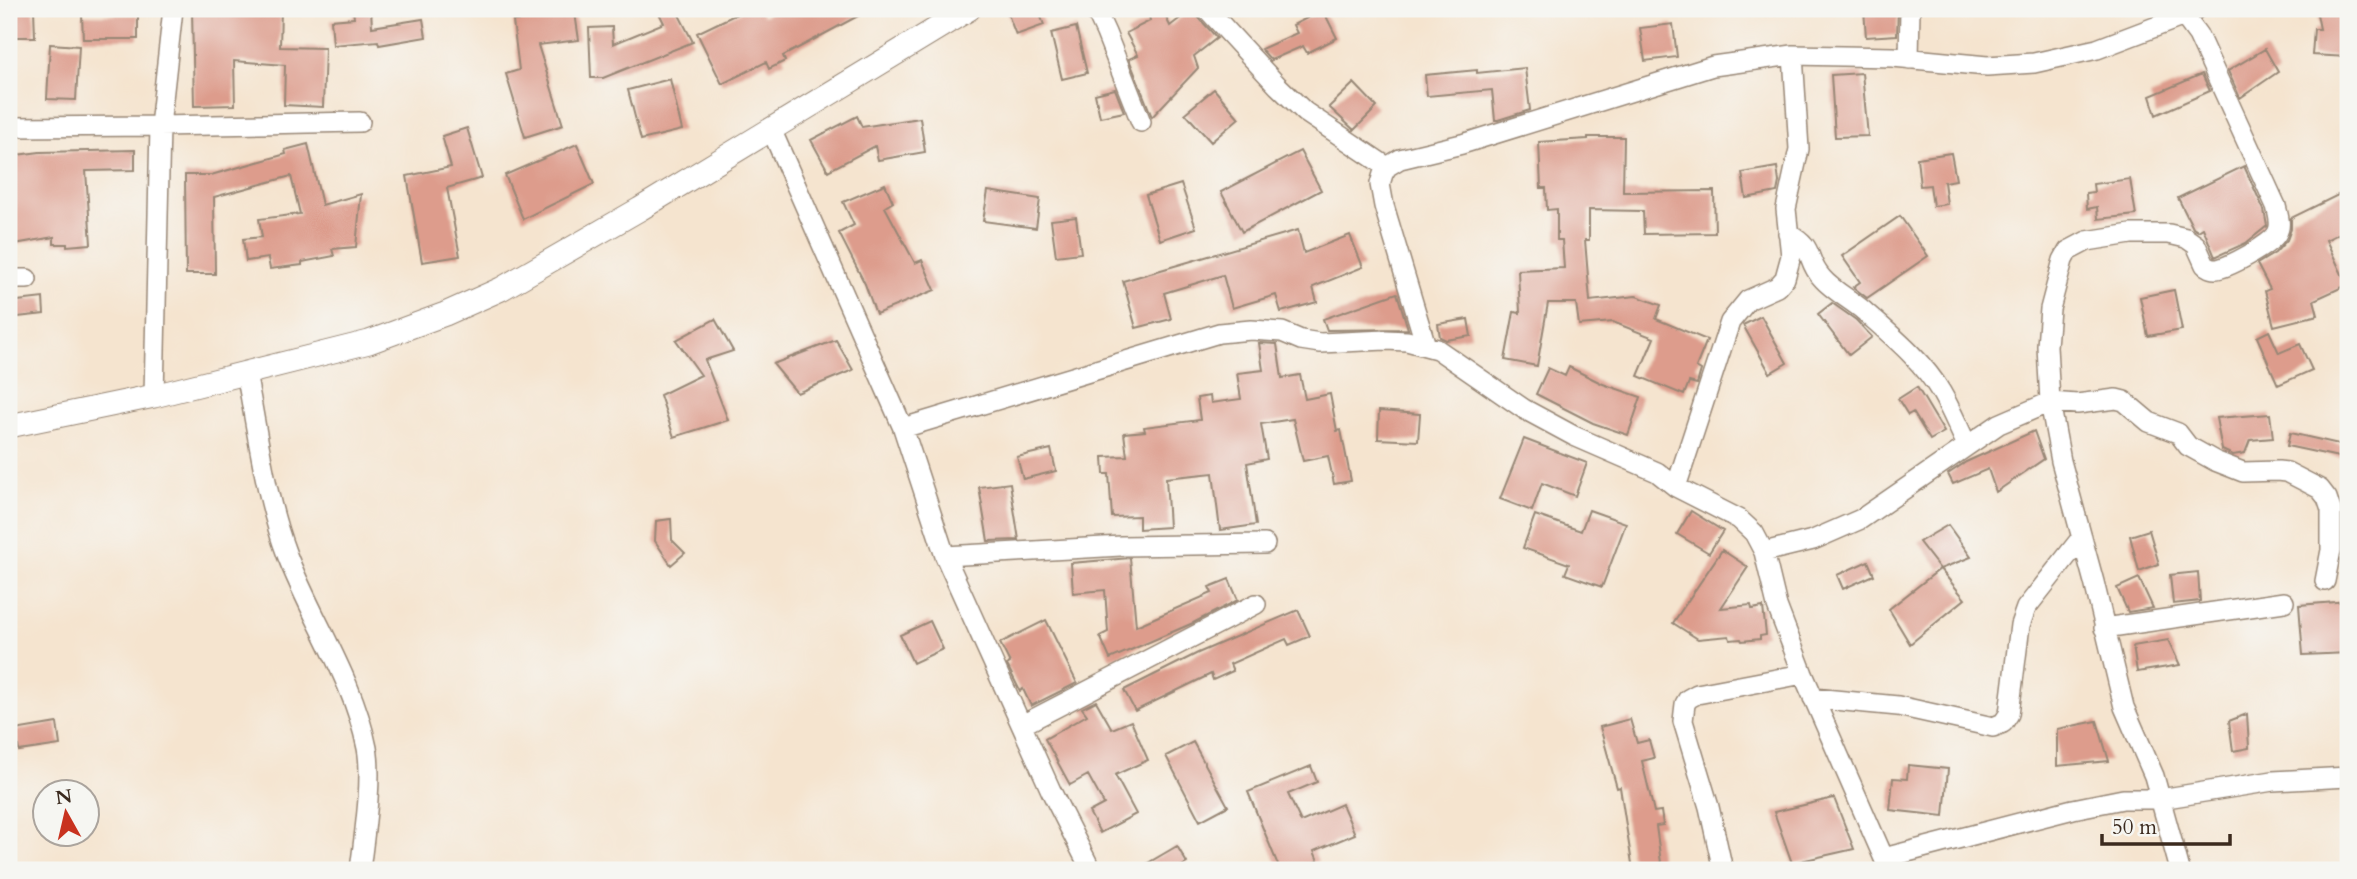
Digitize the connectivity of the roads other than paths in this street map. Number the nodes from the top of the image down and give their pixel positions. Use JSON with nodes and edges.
{"nodes":[{"id":1,"x":173,"y":9,"type":"edge"},
{"id":2,"x":969,"y":9,"type":"edge"},
{"id":3,"x":1095,"y":9,"type":"edge"},
{"id":4,"x":1207,"y":9,"type":"edge"},
{"id":5,"x":1910,"y":9,"type":"edge"},
{"id":6,"x":2190,"y":12,"type":"edge"},
{"id":7,"x":1793,"y":55,"type":"junction"},
{"id":8,"x":1909,"y":59,"type":"junction"},
{"id":9,"x":360,"y":122,"type":"dead end"},
{"id":10,"x":1141,"y":122,"type":"dead end"},
{"id":11,"x":9,"y":127,"type":"edge"},
{"id":12,"x":160,"y":127,"type":"junction"},
{"id":13,"x":771,"y":129,"type":"junction"},
{"id":14,"x":1387,"y":167,"type":"junction"},
{"id":15,"x":1788,"y":233,"type":"junction"},
{"id":16,"x":1426,"y":346,"type":"junction"},
{"id":17,"x":246,"y":373,"type":"junction"},
{"id":18,"x":154,"y":396,"type":"junction"},
{"id":19,"x":2050,"y":402,"type":"junction"},
{"id":20,"x":9,"y":426,"type":"edge"},
{"id":21,"x":903,"y":428,"type":"junction"},
{"id":22,"x":1967,"y":445,"type":"junction"},
{"id":23,"x":1676,"y":487,"type":"junction"},
{"id":24,"x":2082,"y":537,"type":"junction"},
{"id":25,"x":1265,"y":544,"type":"dead end"},
{"id":26,"x":1764,"y":552,"type":"junction"},
{"id":27,"x":945,"y":556,"type":"junction"},
{"id":28,"x":2325,"y":582,"type":"dead end"},
{"id":29,"x":2284,"y":602,"type":"dead end"},
{"id":30,"x":1256,"y":604,"type":"dead end"},
{"id":31,"x":2104,"y":628,"type":"junction"},
{"id":32,"x":1803,"y":674,"type":"junction"},
{"id":33,"x":1813,"y":698,"type":"junction"},
{"id":34,"x":1022,"y":725,"type":"junction"},
{"id":35,"x":2348,"y":776,"type":"edge"},
{"id":36,"x":2160,"y":799,"type":"junction"},
{"id":37,"x":1886,"y":864,"type":"edge"},
{"id":38,"x":360,"y":870,"type":"edge"},
{"id":39,"x":1091,"y":870,"type":"edge"},
{"id":40,"x":1723,"y":870,"type":"edge"},
{"id":41,"x":2180,"y":870,"type":"edge"}],
"edges":[{"from":1,"to":12,"type":"street"},
{"from":2,"to":13,"type":"street"},
{"from":3,"to":10,"type":"street"},
{"from":4,"to":14,"type":"street"},
{"from":5,"to":8,"type":"street"},
{"from":6,"to":8,"type":"street"},
{"from":6,"to":19,"type":"street"},
{"from":7,"to":8,"type":"street"},
{"from":7,"to":14,"type":"street"},
{"from":7,"to":15,"type":"street"},
{"from":9,"to":12,"type":"street"},
{"from":11,"to":12,"type":"street"},
{"from":12,"to":18,"type":"street"},
{"from":13,"to":17,"type":"street"},
{"from":13,"to":21,"type":"street"},
{"from":14,"to":16,"type":"street"},
{"from":15,"to":22,"type":"street"},
{"from":15,"to":23,"type":"street"},
{"from":16,"to":21,"type":"street"},
{"from":16,"to":23,"type":"street"},
{"from":17,"to":18,"type":"street"},
{"from":17,"to":38,"type":"street"},
{"from":18,"to":20,"type":"street"},
{"from":19,"to":22,"type":"street"},
{"from":19,"to":24,"type":"street"},
{"from":19,"to":28,"type":"street"},
{"from":21,"to":27,"type":"street"},
{"from":22,"to":26,"type":"street"},
{"from":23,"to":26,"type":"street"},
{"from":24,"to":31,"type":"street"},
{"from":24,"to":33,"type":"street"},
{"from":25,"to":27,"type":"street"},
{"from":26,"to":32,"type":"street"},
{"from":27,"to":34,"type":"street"},
{"from":29,"to":31,"type":"street"},
{"from":30,"to":34,"type":"street"},
{"from":31,"to":36,"type":"street"},
{"from":32,"to":33,"type":"street"},
{"from":32,"to":40,"type":"street"},
{"from":33,"to":37,"type":"street"},
{"from":34,"to":39,"type":"street"},
{"from":35,"to":36,"type":"street"},
{"from":36,"to":37,"type":"street"},
{"from":36,"to":41,"type":"street"}]}
